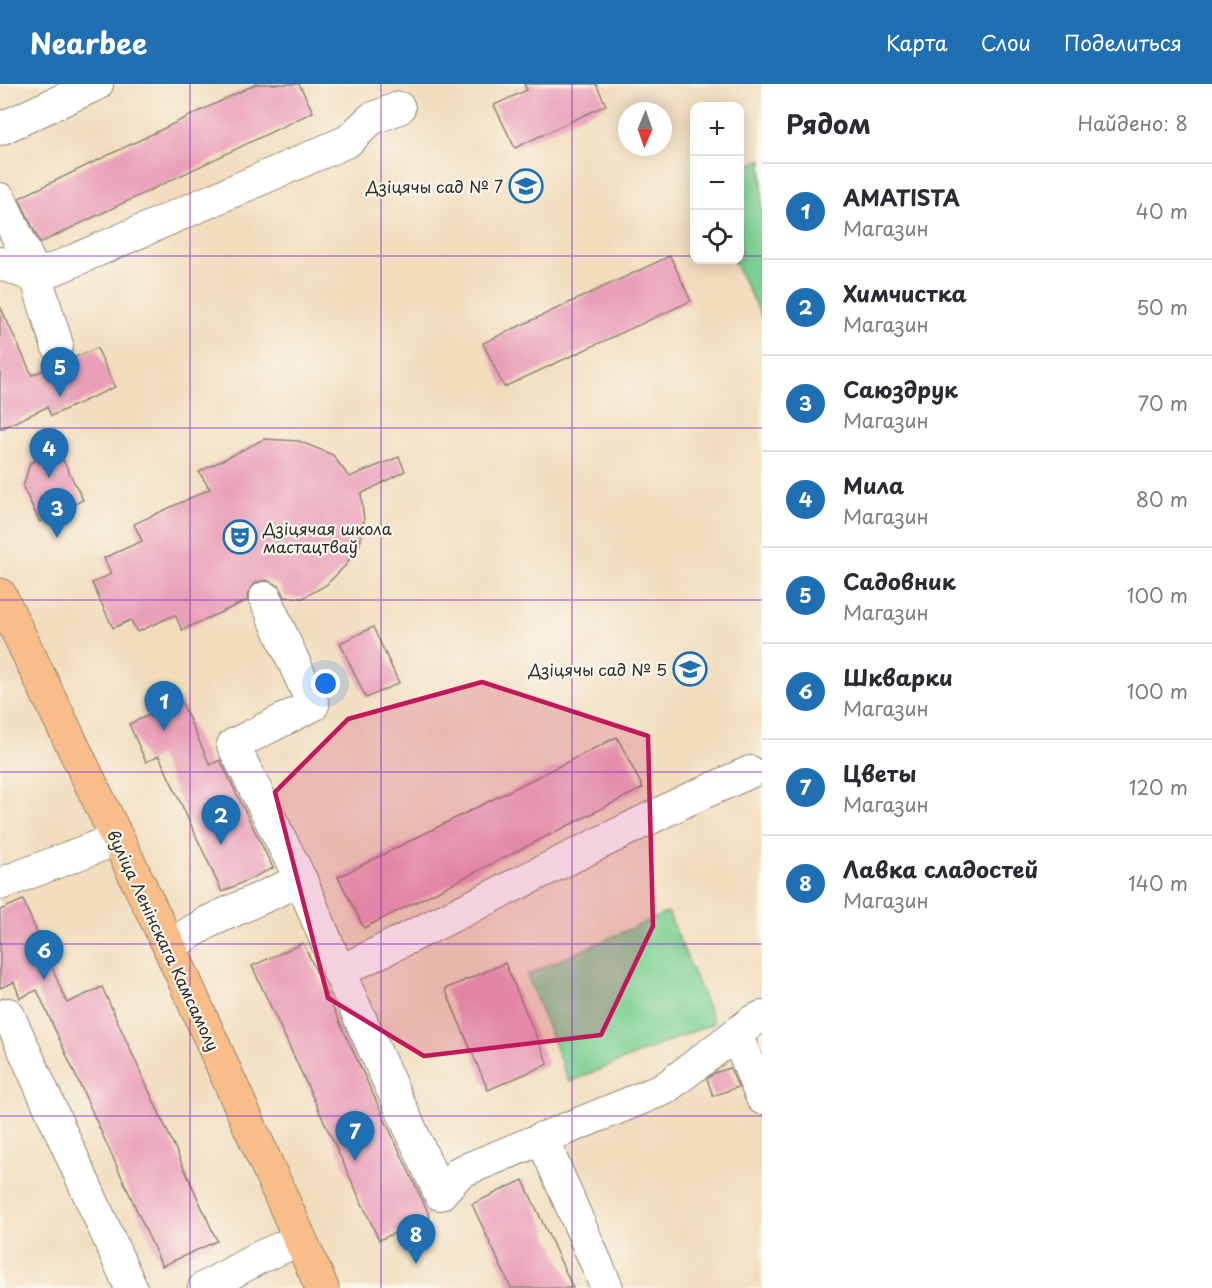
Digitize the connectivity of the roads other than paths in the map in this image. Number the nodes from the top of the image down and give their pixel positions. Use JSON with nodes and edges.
{"nodes":[{"id":1,"x":97,"y":84,"type":"edge"},
{"id":2,"x":399,"y":108,"type":"dead end"},
{"id":3,"x":0,"y":129,"type":"edge"},
{"id":4,"x":0,"y":200,"type":"edge"},
{"id":5,"x":0,"y":263,"type":"edge"},
{"id":6,"x":36,"y":277,"type":"junction"},
{"id":7,"x":57,"y":345,"type":"dead end"},
{"id":8,"x":0,"y":595,"type":"edge"},
{"id":9,"x":265,"y":598,"type":"dead end"},
{"id":10,"x":750,"y":772,"type":"dead end"},
{"id":11,"x":117,"y":839,"type":"junction"},
{"id":12,"x":301,"y":880,"type":"junction"},
{"id":13,"x":0,"y":884,"type":"edge"},
{"id":14,"x":169,"y":945,"type":"junction"},
{"id":15,"x":339,"y":972,"type":"junction"},
{"id":16,"x":762,"y":1017,"type":"edge"},
{"id":17,"x":0,"y":1018,"type":"edge"},
{"id":18,"x":736,"y":1034,"type":"junction"},
{"id":19,"x":762,"y":1098,"type":"edge"},
{"id":20,"x":542,"y":1138,"type":"junction"},
{"id":21,"x":299,"y":1240,"type":"junction"},
{"id":22,"x":131,"y":1288,"type":"edge"},
{"id":23,"x":204,"y":1288,"type":"edge"},
{"id":24,"x":322,"y":1288,"type":"edge"},
{"id":25,"x":607,"y":1288,"type":"edge"}],
"edges":[{"from":1,"to":3,"type":"lane"},
{"from":2,"to":6,"type":"lane"},
{"from":4,"to":6,"type":"lane"},
{"from":5,"to":6,"type":"lane"},
{"from":6,"to":7,"type":"lane"},
{"from":8,"to":11,"type":"main road","name":"вуліца Ленінскага Камсамолу"},
{"from":9,"to":12,"type":"lane"},
{"from":10,"to":15,"type":"lane"},
{"from":11,"to":13,"type":"lane"},
{"from":11,"to":14,"type":"main road","name":"вуліца Ленінскага Камсамолу"},
{"from":12,"to":14,"type":"lane"},
{"from":12,"to":15,"type":"lane"},
{"from":14,"to":21,"type":"main road","name":"вуліца Ленінскага Камсамолу"},
{"from":15,"to":20,"type":"lane"},
{"from":16,"to":18,"type":"lane"},
{"from":17,"to":22,"type":"lane"},
{"from":18,"to":19,"type":"lane"},
{"from":18,"to":20,"type":"lane"},
{"from":20,"to":25,"type":"lane"},
{"from":21,"to":23,"type":"lane"},
{"from":21,"to":24,"type":"main road","name":"вуліца Ленінскага Камсамолу"}]}
